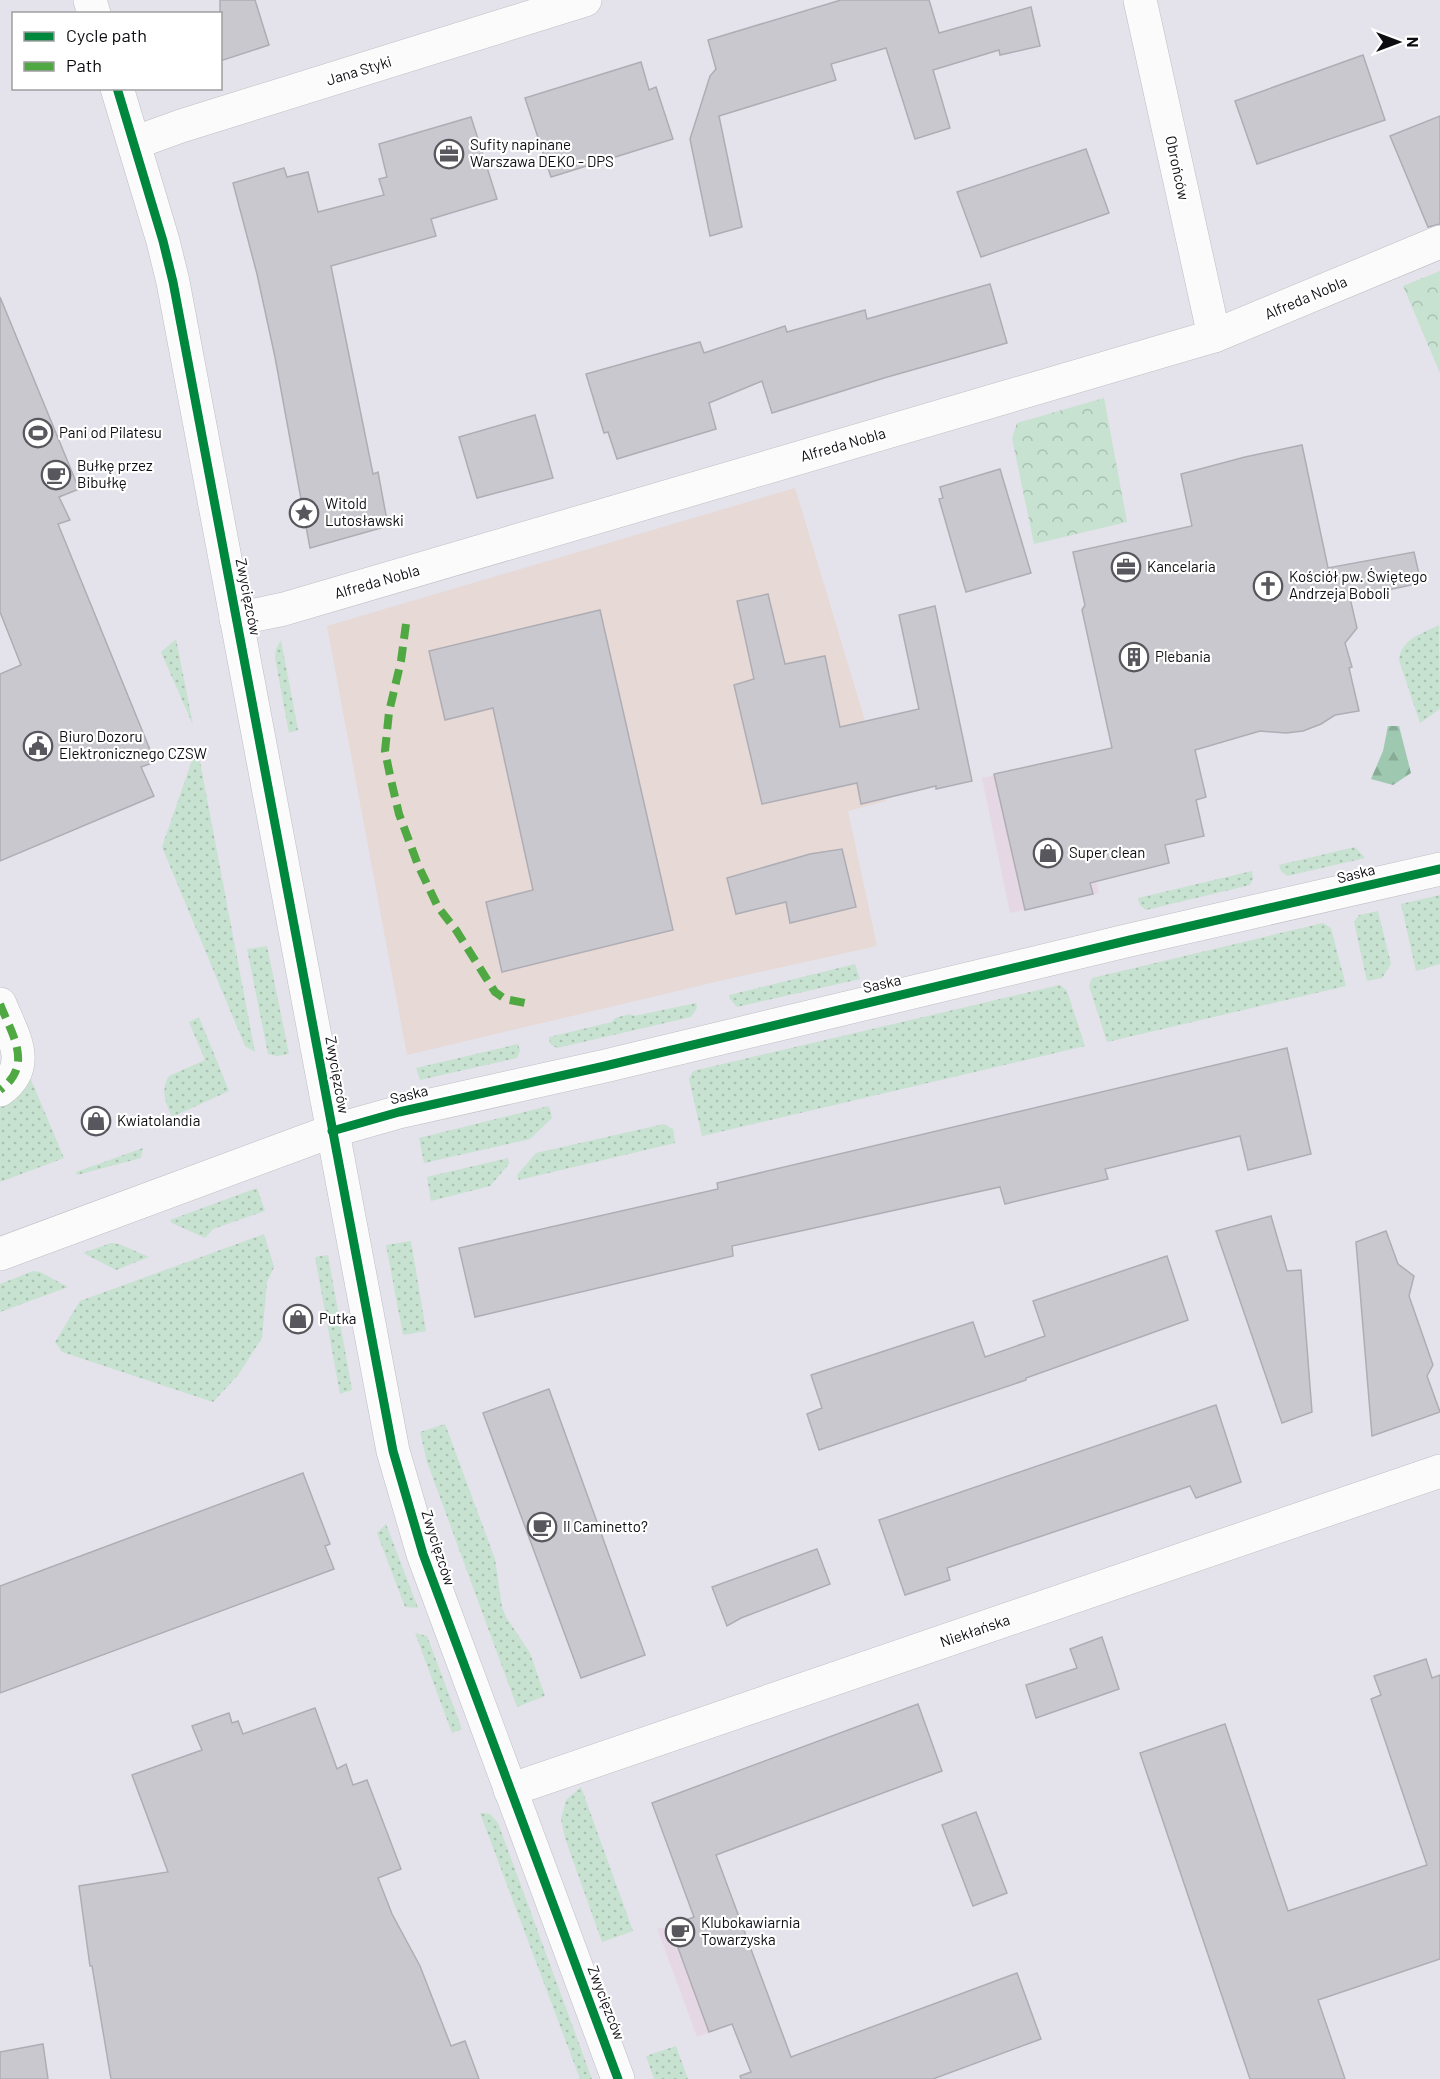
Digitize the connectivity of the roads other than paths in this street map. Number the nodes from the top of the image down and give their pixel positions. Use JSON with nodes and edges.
{"nodes":[{"id":1,"x":585,"y":0,"type":"edge"},
{"id":2,"x":1140,"y":0,"type":"edge"},
{"id":3,"x":118,"y":90,"type":"edge"},
{"id":4,"x":134,"y":143,"type":"junction"},
{"id":5,"x":1440,"y":242,"type":"edge"},
{"id":6,"x":1214,"y":336,"type":"junction"},
{"id":7,"x":237,"y":619,"type":"junction"},
{"id":8,"x":1440,"y":869,"type":"edge"},
{"id":9,"x":0,"y":1004,"type":"edge"},
{"id":10,"x":0,"y":1090,"type":"edge"},
{"id":11,"x":332,"y":1131,"type":"junction"},
{"id":12,"x":0,"y":1254,"type":"edge"},
{"id":13,"x":1440,"y":1471,"type":"edge"},
{"id":14,"x":510,"y":1790,"type":"junction"},
{"id":15,"x":618,"y":2079,"type":"edge"}],
"edges":[{"from":1,"to":4,"type":"street","name":"Jana Styki"},
{"from":2,"to":6,"type":"street","name":"Obrońców"},
{"from":3,"to":4,"type":"street","name":"Zwycięzców"},
{"from":4,"to":7,"type":"street","name":"Zwycięzców"},
{"from":5,"to":6,"type":"street","name":"Alfreda Nobla"},
{"from":6,"to":7,"type":"street","name":"Alfreda Nobla"},
{"from":7,"to":11,"type":"street","name":"Zwycięzców"},
{"from":8,"to":11,"type":"street","name":"Saska"},
{"from":9,"to":10,"type":"street"},
{"from":11,"to":12,"type":"street","name":"Saska"},
{"from":11,"to":14,"type":"street","name":"Zwycięzców"},
{"from":13,"to":14,"type":"street","name":"Niekłańska"},
{"from":14,"to":15,"type":"street","name":"Zwycięzców"}]}
